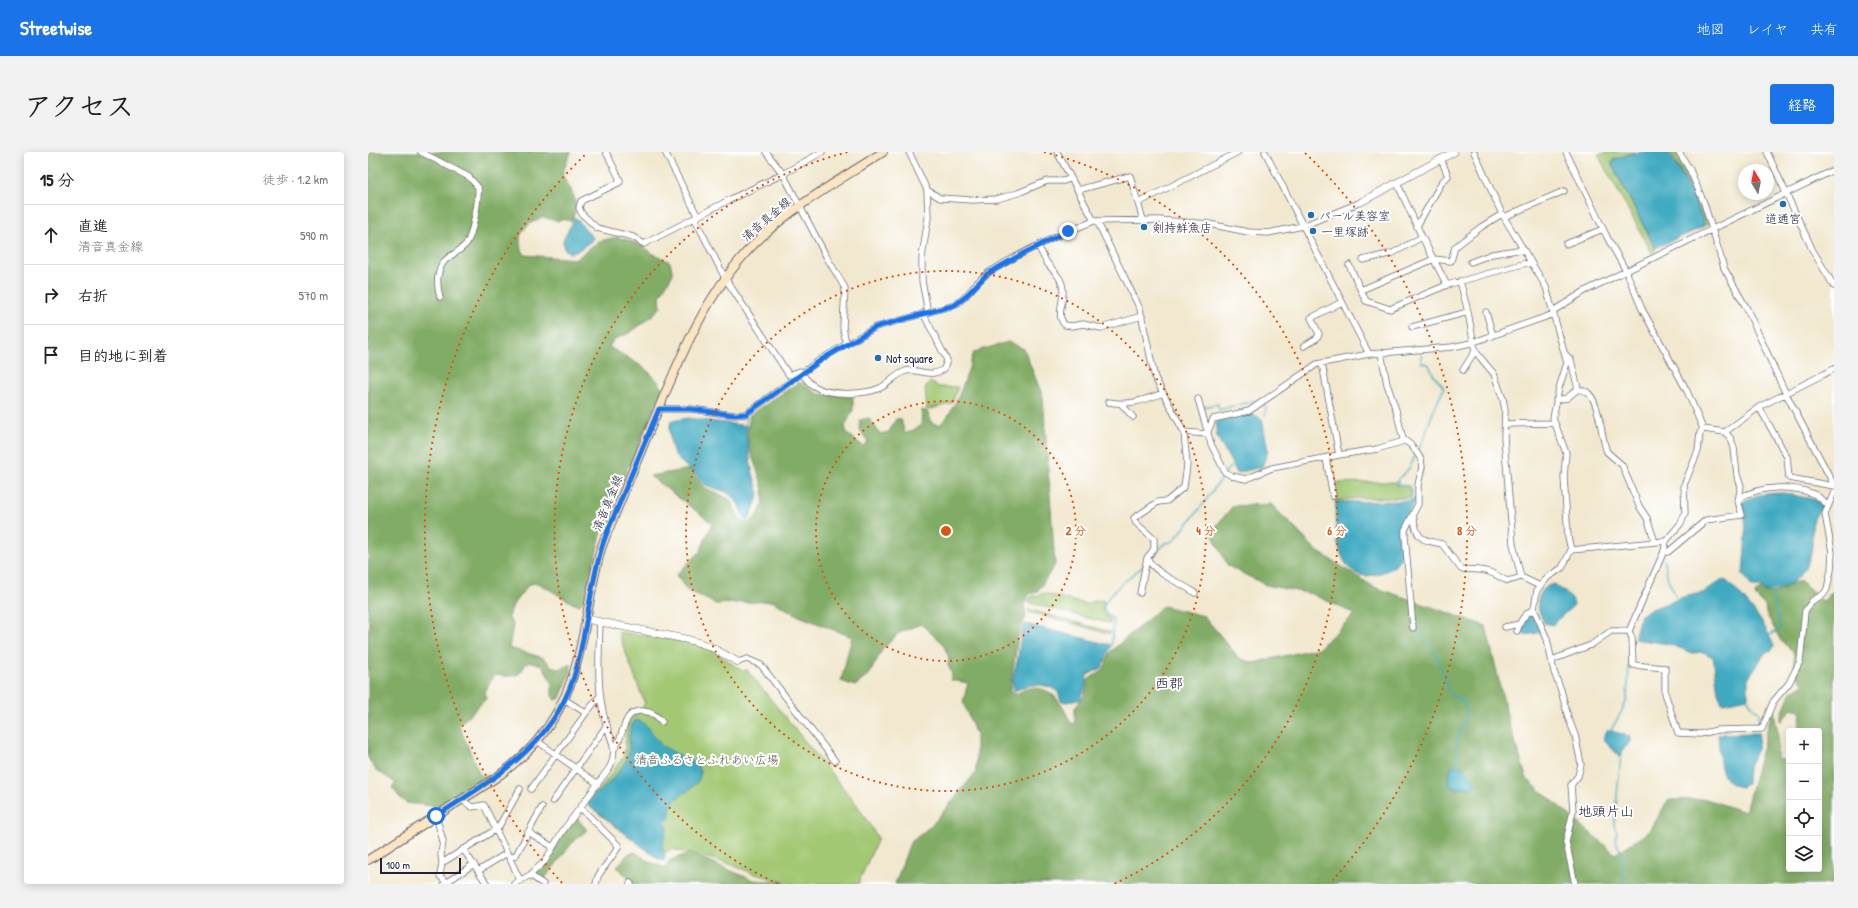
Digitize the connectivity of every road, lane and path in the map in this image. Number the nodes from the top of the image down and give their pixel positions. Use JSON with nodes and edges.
{"nodes":[{"id":1,"x":421,"y":152,"type":"edge"},
{"id":2,"x":606,"y":152,"type":"edge"},
{"id":3,"x":665,"y":152,"type":"edge"},
{"id":4,"x":766,"y":152,"type":"edge"},
{"id":5,"x":822,"y":152,"type":"edge"},
{"id":6,"x":883,"y":152,"type":"edge"},
{"id":7,"x":909,"y":152,"type":"edge"},
{"id":8,"x":1057,"y":152,"type":"edge"},
{"id":9,"x":1238,"y":152,"type":"edge"},
{"id":10,"x":1265,"y":152,"type":"edge"},
{"id":11,"x":1454,"y":152,"type":"edge"},
{"id":12,"x":1474,"y":152,"type":"edge"},
{"id":13,"x":1566,"y":152,"type":"edge"},
{"id":14,"x":1679,"y":152,"type":"edge"},
{"id":15,"x":1767,"y":152,"type":"edge"},
{"id":16,"x":1441,"y":159,"type":"junction"},
{"id":17,"x":1834,"y":170,"type":"edge"},
{"id":18,"x":783,"y":174,"type":"junction"},
{"id":19,"x":1071,"y":178,"type":"junction"},
{"id":20,"x":1397,"y":183,"type":"junction"},
{"id":21,"x":927,"y":190,"type":"junction"},
{"id":22,"x":1078,"y":190,"type":"junction"},
{"id":23,"x":1564,"y":191,"type":"dead end"},
{"id":24,"x":1786,"y":193,"type":"junction"},
{"id":25,"x":1361,"y":202,"type":"joint"},
{"id":26,"x":1138,"y":204,"type":"junction"},
{"id":27,"x":800,"y":206,"type":"junction"},
{"id":28,"x":1503,"y":216,"type":"junction"},
{"id":29,"x":696,"y":218,"type":"junction"},
{"id":30,"x":1143,"y":220,"type":"junction"},
{"id":31,"x":1096,"y":221,"type":"junction"},
{"id":32,"x":1303,"y":226,"type":"junction"},
{"id":33,"x":1417,"y":226,"type":"junction"},
{"id":34,"x":1713,"y":228,"type":"junction"},
{"id":35,"x":1603,"y":229,"type":"junction"},
{"id":36,"x":1422,"y":236,"type":"junction"},
{"id":37,"x":1566,"y":244,"type":"dead end"},
{"id":38,"x":1038,"y":246,"type":"junction"},
{"id":39,"x":1523,"y":250,"type":"junction"},
{"id":40,"x":1434,"y":259,"type":"junction"},
{"id":41,"x":1364,"y":260,"type":"dead end"},
{"id":42,"x":1471,"y":262,"type":"dead end"},
{"id":43,"x":1530,"y":262,"type":"junction"},
{"id":44,"x":1349,"y":265,"type":"dead end"},
{"id":45,"x":1626,"y":271,"type":"junction"},
{"id":46,"x":725,"y":278,"type":"junction"},
{"id":47,"x":1460,"y":281,"type":"junction"},
{"id":48,"x":1448,"y":285,"type":"junction"},
{"id":49,"x":1834,"y":286,"type":"edge"},
{"id":50,"x":1361,"y":290,"type":"junction"},
{"id":51,"x":440,"y":297,"type":"dead end"},
{"id":52,"x":1342,"y":302,"type":"junction"},
{"id":53,"x":925,"y":312,"type":"junction"},
{"id":54,"x":1468,"y":312,"type":"junction"},
{"id":55,"x":1486,"y":312,"type":"dead end"},
{"id":56,"x":1553,"y":313,"type":"junction"},
{"id":57,"x":1142,"y":316,"type":"junction"},
{"id":58,"x":1412,"y":327,"type":"dead end"},
{"id":59,"x":1493,"y":336,"type":"junction"},
{"id":60,"x":1474,"y":342,"type":"junction"},
{"id":61,"x":846,"y":344,"type":"junction"},
{"id":62,"x":1304,"y":346,"type":"dead end"},
{"id":63,"x":1476,"y":351,"type":"junction"},
{"id":64,"x":1381,"y":353,"type":"junction"},
{"id":65,"x":1369,"y":354,"type":"junction"},
{"id":66,"x":1564,"y":354,"type":"junction"},
{"id":67,"x":1322,"y":363,"type":"junction"},
{"id":68,"x":1834,"y":369,"type":"edge"},
{"id":69,"x":1463,"y":370,"type":"dead end"},
{"id":70,"x":802,"y":374,"type":"junction"},
{"id":71,"x":1578,"y":389,"type":"junction"},
{"id":72,"x":1785,"y":392,"type":"junction"},
{"id":73,"x":1163,"y":393,"type":"junction"},
{"id":74,"x":1198,"y":399,"type":"dead end"},
{"id":75,"x":1556,"y":400,"type":"junction"},
{"id":76,"x":1109,"y":402,"type":"dead end"},
{"id":77,"x":1122,"y":404,"type":"junction"},
{"id":78,"x":1759,"y":407,"type":"junction"},
{"id":79,"x":659,"y":409,"type":"junction"},
{"id":80,"x":1133,"y":417,"type":"dead end"},
{"id":81,"x":1554,"y":423,"type":"junction"},
{"id":82,"x":1505,"y":424,"type":"junction"},
{"id":83,"x":1703,"y":429,"type":"junction"},
{"id":84,"x":1184,"y":432,"type":"junction"},
{"id":85,"x":1726,"y":432,"type":"junction"},
{"id":86,"x":1207,"y":434,"type":"junction"},
{"id":87,"x":1404,"y":442,"type":"junction"},
{"id":88,"x":1339,"y":455,"type":"junction"},
{"id":89,"x":1326,"y":458,"type":"junction"},
{"id":90,"x":1834,"y":486,"type":"edge"},
{"id":91,"x":1834,"y":492,"type":"edge"},
{"id":92,"x":1333,"y":496,"type":"dead end"},
{"id":93,"x":1739,"y":498,"type":"junction"},
{"id":94,"x":1828,"y":505,"type":"junction"},
{"id":95,"x":1413,"y":515,"type":"junction"},
{"id":96,"x":1832,"y":540,"type":"edge"},
{"id":97,"x":1666,"y":541,"type":"junction"},
{"id":98,"x":1654,"y":542,"type":"junction"},
{"id":99,"x":1571,"y":550,"type":"junction"},
{"id":100,"x":1664,"y":552,"type":"junction"},
{"id":101,"x":1147,"y":558,"type":"junction"},
{"id":102,"x":1521,"y":577,"type":"junction"},
{"id":103,"x":1540,"y":586,"type":"junction"},
{"id":104,"x":1140,"y":593,"type":"dead end"},
{"id":105,"x":1195,"y":593,"type":"dead end"},
{"id":106,"x":1534,"y":609,"type":"junction"},
{"id":107,"x":586,"y":619,"type":"junction"},
{"id":108,"x":600,"y":622,"type":"junction"},
{"id":109,"x":1519,"y":624,"type":"junction"},
{"id":110,"x":1505,"y":626,"type":"dead end"},
{"id":111,"x":1412,"y":628,"type":"dead end"},
{"id":112,"x":1517,"y":631,"type":"dead end"},
{"id":113,"x":1629,"y":631,"type":"junction"},
{"id":114,"x":1552,"y":660,"type":"junction"},
{"id":115,"x":738,"y":662,"type":"joint"},
{"id":116,"x":600,"y":696,"type":"junction"},
{"id":117,"x":564,"y":699,"type":"junction"},
{"id":118,"x":586,"y":714,"type":"junction"},
{"id":119,"x":662,"y":722,"type":"dead end"},
{"id":120,"x":606,"y":725,"type":"junction"},
{"id":121,"x":537,"y":741,"type":"junction"},
{"id":122,"x":614,"y":749,"type":"junction"},
{"id":123,"x":556,"y":754,"type":"junction"},
{"id":124,"x":835,"y":761,"type":"dead end"},
{"id":125,"x":576,"y":768,"type":"junction"},
{"id":126,"x":598,"y":784,"type":"junction"},
{"id":127,"x":520,"y":789,"type":"dead end"},
{"id":128,"x":531,"y":789,"type":"dead end"},
{"id":129,"x":462,"y":800,"type":"junction"},
{"id":130,"x":553,"y":801,"type":"dead end"},
{"id":131,"x":542,"y":807,"type":"dead end"},
{"id":132,"x":581,"y":808,"type":"junction"},
{"id":133,"x":436,"y":816,"type":"junction"},
{"id":134,"x":496,"y":830,"type":"junction"},
{"id":135,"x":528,"y":832,"type":"junction"},
{"id":136,"x":553,"y":847,"type":"junction"},
{"id":137,"x":463,"y":849,"type":"junction"},
{"id":138,"x":508,"y":856,"type":"junction"},
{"id":139,"x":368,"y":860,"type":"edge"},
{"id":140,"x":442,"y":863,"type":"junction"},
{"id":141,"x":474,"y":864,"type":"junction"},
{"id":142,"x":478,"y":870,"type":"junction"},
{"id":143,"x":530,"y":875,"type":"junction"},
{"id":144,"x":520,"y":880,"type":"junction"},
{"id":145,"x":445,"y":883,"type":"edge"},
{"id":146,"x":487,"y":884,"type":"edge"},
{"id":147,"x":514,"y":884,"type":"edge"},
{"id":148,"x":543,"y":884,"type":"edge"},
{"id":149,"x":596,"y":884,"type":"edge"},
{"id":150,"x":1575,"y":884,"type":"edge"}],
"edges":[{"from":1,"to":51,"type":"street"},
{"from":2,"to":29,"type":"street"},
{"from":3,"to":29,"type":"street"},
{"from":4,"to":18,"type":"street"},
{"from":5,"to":18,"type":"street"},
{"from":6,"to":27,"type":"main road","name":"清音真金線"},
{"from":7,"to":21,"type":"street"},
{"from":8,"to":19,"type":"street"},
{"from":9,"to":26,"type":"street"},
{"from":10,"to":32,"type":"street"},
{"from":11,"to":16,"type":"street"},
{"from":12,"to":28,"type":"street"},
{"from":13,"to":35,"type":"street"},
{"from":14,"to":34,"type":"street"},
{"from":15,"to":24,"type":"street"},
{"from":16,"to":20,"type":"street"},
{"from":16,"to":33,"type":"street"},
{"from":17,"to":24,"type":"street"},
{"from":18,"to":27,"type":"street"},
{"from":18,"to":29,"type":"street"},
{"from":19,"to":21,"type":"street"},
{"from":19,"to":22,"type":"street"},
{"from":20,"to":25,"type":"street"},
{"from":20,"to":33,"type":"street"},
{"from":21,"to":53,"type":"street"},
{"from":22,"to":26,"type":"street"},
{"from":22,"to":31,"type":"street"},
{"from":23,"to":28,"type":"street"},
{"from":24,"to":34,"type":"street"},
{"from":24,"to":49,"type":"street"},
{"from":25,"to":32,"type":"street"},
{"from":26,"to":30,"type":"street"},
{"from":27,"to":46,"type":"main road","name":"清音真金線"},
{"from":27,"to":61,"type":"street"},
{"from":28,"to":39,"type":"street"},
{"from":28,"to":40,"type":"street"},
{"from":29,"to":46,"type":"street"},
{"from":30,"to":31,"type":"street"},
{"from":30,"to":32,"type":"street"},
{"from":31,"to":38,"type":"street"},
{"from":31,"to":57,"type":"street"},
{"from":32,"to":52,"type":"street"},
{"from":33,"to":36,"type":"street"},
{"from":34,"to":45,"type":"street"},
{"from":34,"to":72,"type":"street"},
{"from":35,"to":37,"type":"street"},
{"from":35,"to":45,"type":"street"},
{"from":36,"to":40,"type":"street"},
{"from":36,"to":41,"type":"street"},
{"from":38,"to":53,"type":"street"},
{"from":38,"to":57,"type":"street"},
{"from":39,"to":42,"type":"street"},
{"from":39,"to":43,"type":"street"},
{"from":40,"to":48,"type":"street"},
{"from":40,"to":50,"type":"street"},
{"from":43,"to":47,"type":"street"},
{"from":43,"to":56,"type":"street"},
{"from":44,"to":50,"type":"street"},
{"from":45,"to":56,"type":"street"},
{"from":45,"to":83,"type":"street"},
{"from":46,"to":70,"type":"street"},
{"from":46,"to":79,"type":"main road","name":"清音真金線"},
{"from":47,"to":48,"type":"street"},
{"from":47,"to":54,"type":"street"},
{"from":48,"to":50,"type":"street"},
{"from":52,"to":62,"type":"street"},
{"from":52,"to":65,"type":"street"},
{"from":53,"to":61,"type":"street"},
{"from":53,"to":70,"type":"street"},
{"from":54,"to":58,"type":"street"},
{"from":54,"to":60,"type":"street"},
{"from":55,"to":59,"type":"street"},
{"from":56,"to":59,"type":"street"},
{"from":56,"to":66,"type":"street"},
{"from":57,"to":73,"type":"street"},
{"from":59,"to":60,"type":"street"},
{"from":60,"to":63,"type":"street"},
{"from":60,"to":64,"type":"street"},
{"from":61,"to":70,"type":"street"},
{"from":63,"to":69,"type":"street"},
{"from":63,"to":82,"type":"street"},
{"from":64,"to":65,"type":"street"},
{"from":64,"to":87,"type":"street"},
{"from":65,"to":67,"type":"street"},
{"from":66,"to":71,"type":"street"},
{"from":66,"to":75,"type":"street"},
{"from":67,"to":86,"type":"street"},
{"from":67,"to":88,"type":"street"},
{"from":68,"to":72,"type":"street"},
{"from":70,"to":79,"type":"street"},
{"from":71,"to":75,"type":"street"},
{"from":71,"to":98,"type":"street"},
{"from":72,"to":78,"type":"street"},
{"from":72,"to":90,"type":"street"},
{"from":73,"to":77,"type":"street"},
{"from":73,"to":84,"type":"street"},
{"from":74,"to":86,"type":"street"},
{"from":75,"to":81,"type":"street"},
{"from":76,"to":77,"type":"street"},
{"from":77,"to":80,"type":"street"},
{"from":78,"to":85,"type":"street"},
{"from":78,"to":90,"type":"street"},
{"from":79,"to":107,"type":"main road","name":"清音真金線"},
{"from":81,"to":82,"type":"street"},
{"from":81,"to":99,"type":"street"},
{"from":82,"to":102,"type":"street"},
{"from":83,"to":85,"type":"street"},
{"from":83,"to":97,"type":"street"},
{"from":84,"to":86,"type":"street"},
{"from":84,"to":101,"type":"street"},
{"from":85,"to":93,"type":"street"},
{"from":86,"to":89,"type":"street"},
{"from":87,"to":88,"type":"street"},
{"from":87,"to":95,"type":"street"},
{"from":88,"to":89,"type":"street"},
{"from":89,"to":92,"type":"street"},
{"from":91,"to":94,"type":"street"},
{"from":93,"to":94,"type":"street"},
{"from":93,"to":100,"type":"street"},
{"from":94,"to":96,"type":"street"},
{"from":95,"to":102,"type":"street"},
{"from":95,"to":111,"type":"street"},
{"from":96,"to":113,"type":"street"},
{"from":97,"to":98,"type":"street"},
{"from":97,"to":100,"type":"street"},
{"from":98,"to":99,"type":"street"},
{"from":99,"to":103,"type":"street"},
{"from":100,"to":113,"type":"street"},
{"from":101,"to":104,"type":"street"},
{"from":101,"to":105,"type":"street"},
{"from":102,"to":103,"type":"street"},
{"from":103,"to":106,"type":"street"},
{"from":106,"to":109,"type":"street"},
{"from":106,"to":114,"type":"street"},
{"from":107,"to":108,"type":"street"},
{"from":107,"to":117,"type":"main road","name":"清音真金線"},
{"from":108,"to":115,"type":"street"},
{"from":108,"to":116,"type":"street"},
{"from":109,"to":110,"type":"street"},
{"from":109,"to":112,"type":"street"},
{"from":113,"to":114,"type":"street"},
{"from":114,"to":150,"type":"street"},
{"from":115,"to":124,"type":"street"},
{"from":116,"to":118,"type":"street"},
{"from":116,"to":120,"type":"street"},
{"from":117,"to":118,"type":"street"},
{"from":117,"to":121,"type":"main road","name":"清音真金線"},
{"from":118,"to":123,"type":"street"},
{"from":119,"to":122,"type":"street"},
{"from":120,"to":122,"type":"street"},
{"from":120,"to":125,"type":"street"},
{"from":121,"to":123,"type":"street"},
{"from":121,"to":129,"type":"main road","name":"清音真金線"},
{"from":122,"to":126,"type":"street"},
{"from":123,"to":125,"type":"street"},
{"from":123,"to":128,"type":"street"},
{"from":125,"to":126,"type":"street"},
{"from":125,"to":130,"type":"street"},
{"from":126,"to":132,"type":"street"},
{"from":127,"to":134,"type":"street"},
{"from":129,"to":133,"type":"main road","name":"清音真金線"},
{"from":129,"to":134,"type":"street"},
{"from":131,"to":135,"type":"street"},
{"from":132,"to":136,"type":"street"},
{"from":132,"to":149,"type":"street"},
{"from":133,"to":139,"type":"main road","name":"清音真金線"},
{"from":133,"to":140,"type":"street"},
{"from":134,"to":137,"type":"street"},
{"from":134,"to":138,"type":"street"},
{"from":135,"to":136,"type":"street"},
{"from":135,"to":138,"type":"street"},
{"from":136,"to":143,"type":"street"},
{"from":137,"to":140,"type":"street"},
{"from":137,"to":141,"type":"street"},
{"from":138,"to":142,"type":"street"},
{"from":138,"to":144,"type":"street"},
{"from":140,"to":145,"type":"street"},
{"from":141,"to":142,"type":"street"},
{"from":141,"to":145,"type":"street"},
{"from":142,"to":146,"type":"street"},
{"from":143,"to":144,"type":"street"},
{"from":143,"to":148,"type":"street"},
{"from":144,"to":147,"type":"street"}]}
